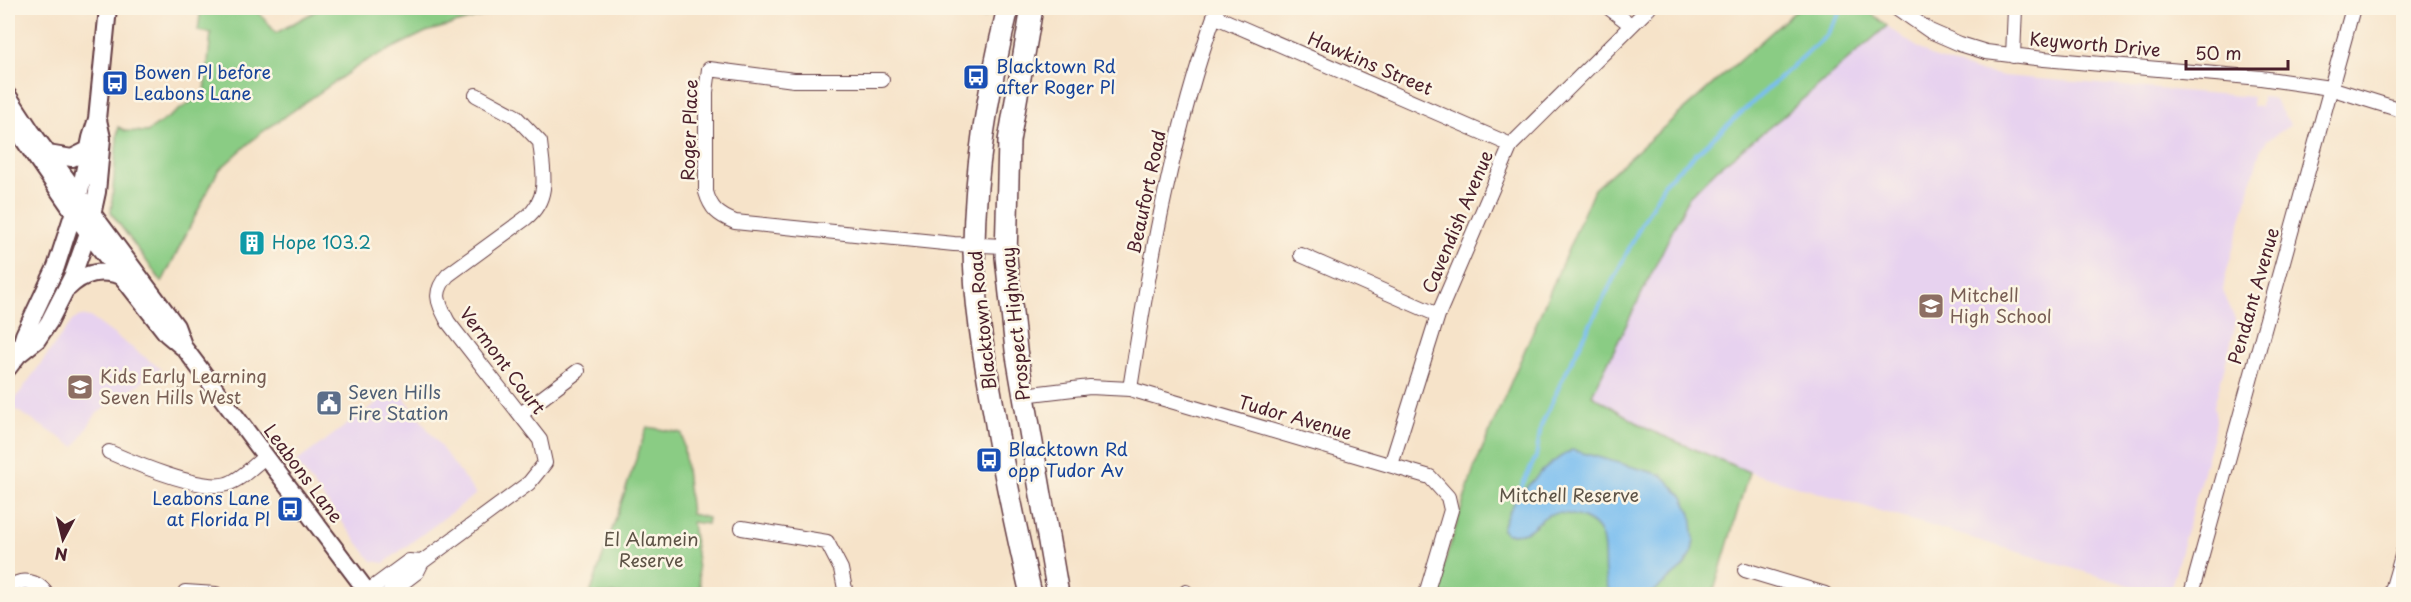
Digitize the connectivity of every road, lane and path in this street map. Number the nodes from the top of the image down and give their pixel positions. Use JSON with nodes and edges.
{"nodes":[{"id":1,"x":108,"y":8,"type":"edge"},
{"id":2,"x":1008,"y":8,"type":"edge"},
{"id":3,"x":1032,"y":8,"type":"edge"},
{"id":4,"x":1609,"y":8,"type":"edge"},
{"id":5,"x":1649,"y":8,"type":"edge"},
{"id":6,"x":1897,"y":8,"type":"edge"},
{"id":7,"x":2015,"y":8,"type":"edge"},
{"id":8,"x":2353,"y":8,"type":"edge"},
{"id":9,"x":1216,"y":12,"type":"edge"},
{"id":10,"x":1631,"y":26,"type":"junction"},
{"id":11,"x":2013,"y":56,"type":"junction"},
{"id":12,"x":882,"y":80,"type":"dead end"},
{"id":13,"x":2330,"y":87,"type":"junction"},
{"id":14,"x":476,"y":95,"type":"dead end"},
{"id":15,"x":8,"y":96,"type":"edge"},
{"id":16,"x":2403,"y":111,"type":"edge"},
{"id":17,"x":8,"y":117,"type":"edge"},
{"id":18,"x":98,"y":119,"type":"junction"},
{"id":19,"x":1511,"y":145,"type":"junction"},
{"id":20,"x":88,"y":150,"type":"junction"},
{"id":21,"x":48,"y":154,"type":"junction"},
{"id":22,"x":76,"y":204,"type":"junction"},
{"id":23,"x":93,"y":215,"type":"junction"},
{"id":24,"x":88,"y":233,"type":"junction"},
{"id":25,"x":974,"y":245,"type":"junction"},
{"id":26,"x":1006,"y":246,"type":"junction"},
{"id":27,"x":1301,"y":255,"type":"dead end"},
{"id":28,"x":122,"y":276,"type":"junction"},
{"id":29,"x":66,"y":290,"type":"junction"},
{"id":30,"x":1438,"y":315,"type":"junction"},
{"id":31,"x":184,"y":349,"type":"junction"},
{"id":32,"x":18,"y":355,"type":"junction"},
{"id":33,"x":8,"y":368,"type":"edge"},
{"id":34,"x":578,"y":371,"type":"dead end"},
{"id":35,"x":1130,"y":389,"type":"junction"},
{"id":36,"x":1023,"y":396,"type":"junction"},
{"id":37,"x":521,"y":414,"type":"junction"},
{"id":38,"x":109,"y":452,"type":"dead end"},
{"id":39,"x":265,"y":457,"type":"junction"},
{"id":40,"x":1391,"y":465,"type":"junction"},
{"id":41,"x":742,"y":528,"type":"dead end"},
{"id":42,"x":2403,"y":556,"type":"edge"},
{"id":43,"x":422,"y":562,"type":"junction"},
{"id":44,"x":1745,"y":570,"type":"dead end"},
{"id":45,"x":8,"y":591,"type":"edge"},
{"id":46,"x":185,"y":592,"type":"dead end"},
{"id":47,"x":368,"y":593,"type":"edge"},
{"id":48,"x":46,"y":594,"type":"edge"},
{"id":49,"x":216,"y":594,"type":"edge"},
{"id":50,"x":388,"y":594,"type":"edge"},
{"id":51,"x":846,"y":594,"type":"edge"},
{"id":52,"x":1031,"y":594,"type":"edge"},
{"id":53,"x":1058,"y":594,"type":"edge"},
{"id":54,"x":1426,"y":594,"type":"edge"},
{"id":55,"x":1825,"y":594,"type":"edge"},
{"id":56,"x":2191,"y":594,"type":"edge"},
{"id":57,"x":2391,"y":594,"type":"edge"}],
"edges":[{"from":1,"to":18,"type":"street"},
{"from":2,"to":25,"type":"main road","name":"Blacktown Road"},
{"from":3,"to":26,"type":"main road","name":"Prospect Highway"},
{"from":4,"to":10,"type":"street"},
{"from":5,"to":10,"type":"street","name":"Cavendish Avenue"},
{"from":6,"to":11,"type":"street","name":"Keyworth Drive"},
{"from":7,"to":11,"type":"street"},
{"from":8,"to":13,"type":"street","name":"Pendant Avenue"},
{"from":9,"to":19,"type":"street","name":"Hawkins Street"},
{"from":9,"to":35,"type":"street","name":"Beaufort Road"},
{"from":10,"to":19,"type":"street","name":"Cavendish Avenue"},
{"from":11,"to":13,"type":"street","name":"Keyworth Drive"},
{"from":12,"to":25,"type":"street","name":"Roger Place"},
{"from":13,"to":16,"type":"street","name":"Keyworth Drive"},
{"from":13,"to":56,"type":"street","name":"Pendant Avenue"},
{"from":14,"to":37,"type":"street","name":"Vermont Court"},
{"from":15,"to":21,"type":"street"},
{"from":17,"to":22,"type":"street"},
{"from":18,"to":20,"type":"street"},
{"from":18,"to":23,"type":"street"},
{"from":19,"to":30,"type":"street","name":"Cavendish Avenue"},
{"from":20,"to":21,"type":"street"},
{"from":20,"to":22,"type":"street"},
{"from":21,"to":22,"type":"street"},
{"from":22,"to":23,"type":"street","name":"Leabons Lane"},
{"from":22,"to":24,"type":"street","name":"Leabons Lane"},
{"from":22,"to":32,"type":"street"},
{"from":23,"to":24,"type":"street"},
{"from":23,"to":31,"type":"street","name":"Leabons Lane"},
{"from":24,"to":28,"type":"street","name":"Leabons Lane"},
{"from":24,"to":29,"type":"street"},
{"from":25,"to":26,"type":"street","name":"Roger Place"},
{"from":25,"to":52,"type":"main road","name":"Blacktown Road"},
{"from":26,"to":36,"type":"main road","name":"Prospect Highway"},
{"from":27,"to":30,"type":"street"},
{"from":28,"to":29,"type":"street"},
{"from":28,"to":31,"type":"street","name":"Leabons Lane"},
{"from":29,"to":32,"type":"street"},
{"from":30,"to":40,"type":"street","name":"Cavendish Avenue"},
{"from":31,"to":39,"type":"street","name":"Leabons Lane"},
{"from":32,"to":33,"type":"street"},
{"from":34,"to":37,"type":"street"},
{"from":35,"to":36,"type":"street","name":"Tudor Avenue"},
{"from":35,"to":40,"type":"street","name":"Tudor Avenue"},
{"from":36,"to":53,"type":"main road","name":"Prospect Highway"},
{"from":37,"to":43,"type":"street","name":"Vermont Court"},
{"from":38,"to":39,"type":"street"},
{"from":39,"to":47,"type":"street","name":"Leabons Lane"},
{"from":40,"to":54,"type":"street","name":"Tudor Avenue"},
{"from":41,"to":51,"type":"street"},
{"from":42,"to":57,"type":"street"},
{"from":43,"to":47,"type":"street","name":"Vermont Court"},
{"from":43,"to":50,"type":"street","name":"Vermont Court"},
{"from":44,"to":55,"type":"street"},
{"from":45,"to":48,"type":"street"},
{"from":46,"to":49,"type":"street"}]}
